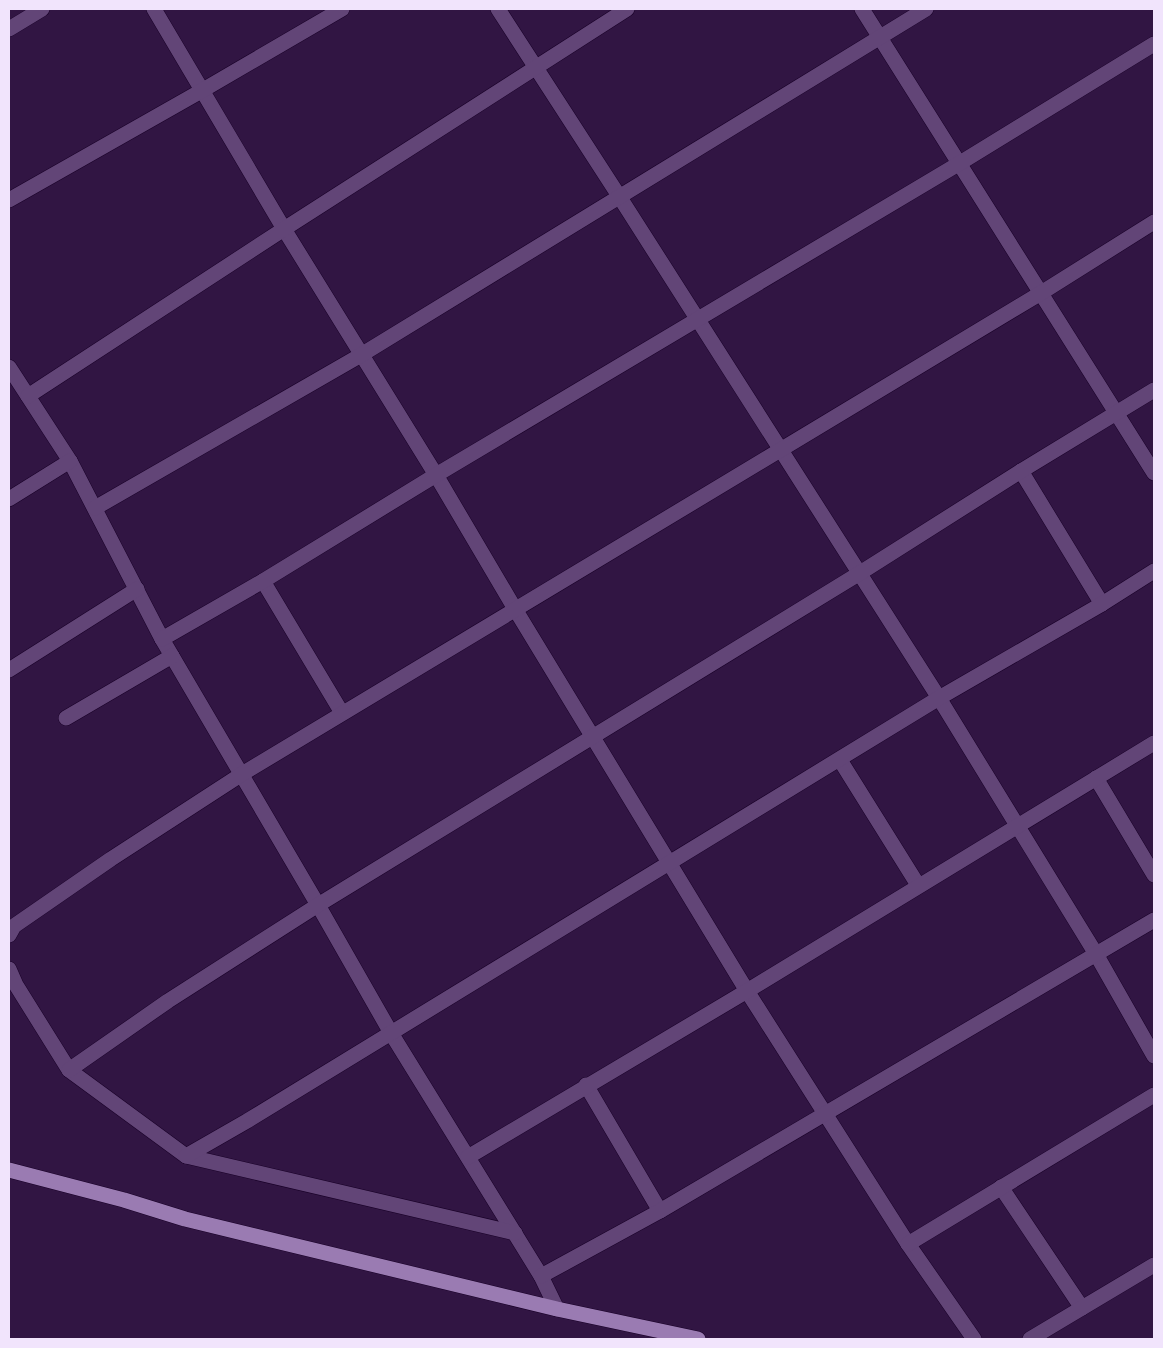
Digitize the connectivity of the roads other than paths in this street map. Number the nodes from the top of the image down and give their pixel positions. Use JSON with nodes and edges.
{"nodes":[{"id":1,"x":42,"y":9,"type":"edge"},
{"id":2,"x":154,"y":9,"type":"edge"},
{"id":3,"x":342,"y":9,"type":"edge"},
{"id":4,"x":498,"y":9,"type":"edge"},
{"id":5,"x":627,"y":9,"type":"edge"},
{"id":6,"x":862,"y":9,"type":"edge"},
{"id":7,"x":926,"y":9,"type":"edge"},
{"id":8,"x":9,"y":30,"type":"edge"},
{"id":9,"x":881,"y":36,"type":"junction"},
{"id":10,"x":1154,"y":44,"type":"edge"},
{"id":11,"x":535,"y":67,"type":"junction"},
{"id":12,"x":203,"y":90,"type":"junction"},
{"id":13,"x":960,"y":163,"type":"junction"},
{"id":14,"x":620,"y":196,"type":"junction"},
{"id":15,"x":9,"y":200,"type":"edge"},
{"id":16,"x":1154,"y":222,"type":"edge"},
{"id":17,"x":284,"y":229,"type":"junction"},
{"id":18,"x":1042,"y":293,"type":"junction"},
{"id":19,"x":697,"y":320,"type":"junction"},
{"id":20,"x":361,"y":355,"type":"junction"},
{"id":21,"x":9,"y":367,"type":"edge"},
{"id":22,"x":1154,"y":390,"type":"edge"},
{"id":23,"x":28,"y":396,"type":"junction"},
{"id":24,"x":1116,"y":413,"type":"junction"},
{"id":25,"x":780,"y":450,"type":"junction"},
{"id":26,"x":70,"y":461,"type":"junction"},
{"id":27,"x":1021,"y":470,"type":"junction"},
{"id":28,"x":1154,"y":473,"type":"edge"},
{"id":29,"x":436,"y":475,"type":"junction"},
{"id":30,"x":9,"y":499,"type":"edge"},
{"id":31,"x":95,"y":508,"type":"junction"},
{"id":32,"x":1154,"y":571,"type":"edge"},
{"id":33,"x":860,"y":574,"type":"junction"},
{"id":34,"x":263,"y":581,"type":"junction"},
{"id":35,"x":137,"y":589,"type":"junction"},
{"id":36,"x":1102,"y":604,"type":"junction"},
{"id":37,"x":515,"y":609,"type":"junction"},
{"id":38,"x":162,"y":640,"type":"junction"},
{"id":39,"x":172,"y":656,"type":"junction"},
{"id":40,"x":9,"y":670,"type":"edge"},
{"id":41,"x":939,"y":698,"type":"junction"},
{"id":42,"x":342,"y":713,"type":"junction"},
{"id":43,"x":66,"y":718,"type":"dead end"},
{"id":44,"x":593,"y":737,"type":"junction"},
{"id":45,"x":1154,"y":743,"type":"edge"},
{"id":46,"x":840,"y":760,"type":"junction"},
{"id":47,"x":242,"y":774,"type":"junction"},
{"id":48,"x":1096,"y":778,"type":"junction"},
{"id":49,"x":1018,"y":825,"type":"junction"},
{"id":50,"x":669,"y":862,"type":"junction"},
{"id":51,"x":1154,"y":875,"type":"edge"},
{"id":52,"x":918,"y":885,"type":"junction"},
{"id":53,"x":318,"y":905,"type":"junction"},
{"id":54,"x":1154,"y":920,"type":"edge"},
{"id":55,"x":9,"y":935,"type":"edge"},
{"id":56,"x":1096,"y":954,"type":"junction"},
{"id":57,"x":9,"y":969,"type":"edge"},
{"id":58,"x":747,"y":991,"type":"junction"},
{"id":59,"x":391,"y":1033,"type":"junction"},
{"id":60,"x":1154,"y":1056,"type":"edge"},
{"id":61,"x":69,"y":1070,"type":"junction"},
{"id":62,"x":586,"y":1086,"type":"junction"},
{"id":63,"x":1154,"y":1095,"type":"edge"},
{"id":64,"x":825,"y":1114,"type":"junction"},
{"id":65,"x":186,"y":1156,"type":"junction"},
{"id":66,"x":468,"y":1156,"type":"junction"},
{"id":67,"x":9,"y":1170,"type":"edge"},
{"id":68,"x":1001,"y":1187,"type":"junction"},
{"id":69,"x":660,"y":1211,"type":"junction"},
{"id":70,"x":515,"y":1233,"type":"junction"},
{"id":71,"x":908,"y":1244,"type":"junction"},
{"id":72,"x":1154,"y":1265,"type":"edge"},
{"id":73,"x":541,"y":1276,"type":"junction"},
{"id":74,"x":1082,"y":1308,"type":"junction"},
{"id":75,"x":557,"y":1309,"type":"junction"},
{"id":76,"x":698,"y":1339,"type":"edge"},
{"id":77,"x":974,"y":1339,"type":"edge"},
{"id":78,"x":1030,"y":1339,"type":"edge"}],
"edges":[{"from":1,"to":8,"type":"street"},
{"from":2,"to":12,"type":"street"},
{"from":3,"to":12,"type":"street"},
{"from":4,"to":11,"type":"street"},
{"from":5,"to":11,"type":"street"},
{"from":6,"to":9,"type":"street"},
{"from":7,"to":9,"type":"street"},
{"from":9,"to":13,"type":"street"},
{"from":9,"to":14,"type":"street"},
{"from":10,"to":13,"type":"street"},
{"from":11,"to":14,"type":"street"},
{"from":11,"to":17,"type":"street"},
{"from":12,"to":15,"type":"street"},
{"from":12,"to":17,"type":"street"},
{"from":13,"to":18,"type":"street"},
{"from":13,"to":19,"type":"street"},
{"from":14,"to":19,"type":"street"},
{"from":14,"to":20,"type":"street"},
{"from":16,"to":18,"type":"street"},
{"from":17,"to":20,"type":"street"},
{"from":17,"to":23,"type":"street"},
{"from":18,"to":24,"type":"street"},
{"from":18,"to":25,"type":"street"},
{"from":19,"to":25,"type":"street"},
{"from":19,"to":29,"type":"street"},
{"from":20,"to":29,"type":"street"},
{"from":20,"to":31,"type":"street"},
{"from":21,"to":23,"type":"street"},
{"from":22,"to":24,"type":"street"},
{"from":23,"to":26,"type":"street"},
{"from":24,"to":27,"type":"street"},
{"from":24,"to":28,"type":"street"},
{"from":25,"to":33,"type":"street"},
{"from":25,"to":37,"type":"street"},
{"from":26,"to":30,"type":"street"},
{"from":26,"to":31,"type":"street"},
{"from":27,"to":33,"type":"street"},
{"from":27,"to":36,"type":"street"},
{"from":29,"to":34,"type":"street"},
{"from":29,"to":37,"type":"street"},
{"from":31,"to":35,"type":"street"},
{"from":32,"to":36,"type":"street"},
{"from":33,"to":41,"type":"street"},
{"from":33,"to":44,"type":"street"},
{"from":34,"to":38,"type":"street"},
{"from":34,"to":42,"type":"street"},
{"from":35,"to":38,"type":"street"},
{"from":35,"to":40,"type":"street"},
{"from":36,"to":41,"type":"street"},
{"from":37,"to":42,"type":"street"},
{"from":37,"to":44,"type":"street"},
{"from":38,"to":39,"type":"street"},
{"from":39,"to":43,"type":"street"},
{"from":39,"to":47,"type":"street"},
{"from":41,"to":46,"type":"street"},
{"from":41,"to":49,"type":"street"},
{"from":42,"to":47,"type":"street"},
{"from":44,"to":50,"type":"street"},
{"from":44,"to":53,"type":"street"},
{"from":45,"to":48,"type":"street"},
{"from":46,"to":50,"type":"street"},
{"from":46,"to":52,"type":"street"},
{"from":47,"to":53,"type":"street"},
{"from":47,"to":55,"type":"street"},
{"from":48,"to":49,"type":"street"},
{"from":48,"to":51,"type":"street"},
{"from":49,"to":52,"type":"street"},
{"from":49,"to":56,"type":"street"},
{"from":50,"to":58,"type":"street"},
{"from":50,"to":59,"type":"street"},
{"from":52,"to":58,"type":"street"},
{"from":53,"to":59,"type":"street"},
{"from":53,"to":61,"type":"street"},
{"from":54,"to":56,"type":"street"},
{"from":56,"to":60,"type":"street"},
{"from":56,"to":64,"type":"street"},
{"from":57,"to":61,"type":"street"},
{"from":58,"to":62,"type":"street"},
{"from":58,"to":64,"type":"street"},
{"from":59,"to":65,"type":"street"},
{"from":59,"to":66,"type":"street"},
{"from":61,"to":65,"type":"street"},
{"from":62,"to":66,"type":"street"},
{"from":62,"to":69,"type":"street"},
{"from":63,"to":68,"type":"street"},
{"from":64,"to":69,"type":"street"},
{"from":64,"to":71,"type":"street"},
{"from":65,"to":70,"type":"street"},
{"from":66,"to":70,"type":"street"},
{"from":67,"to":75,"type":"main road"},
{"from":68,"to":71,"type":"street"},
{"from":68,"to":74,"type":"street"},
{"from":69,"to":73,"type":"street"},
{"from":70,"to":73,"type":"street"},
{"from":71,"to":77,"type":"street"},
{"from":72,"to":74,"type":"street"},
{"from":73,"to":75,"type":"street"},
{"from":74,"to":78,"type":"street"},
{"from":75,"to":76,"type":"main road"}]}
